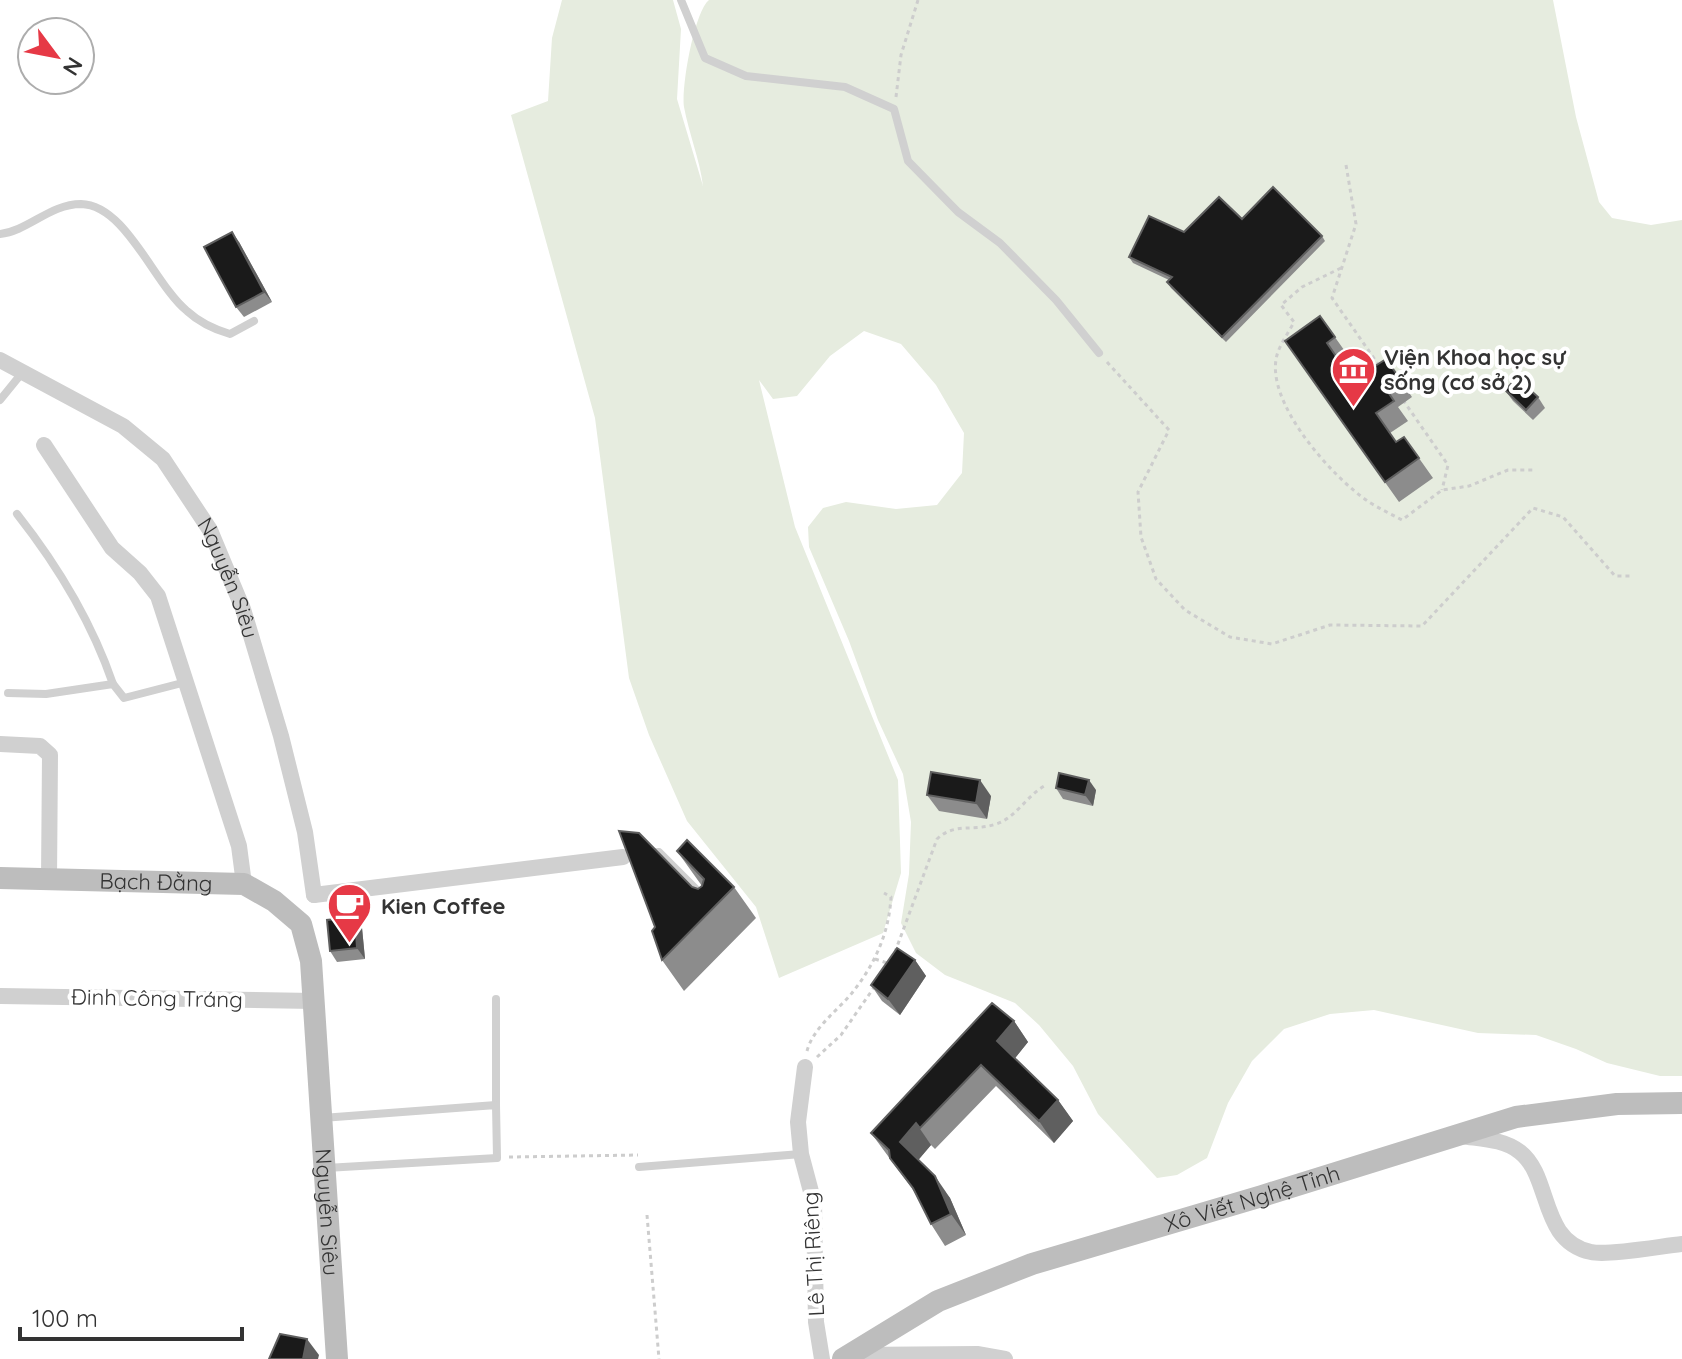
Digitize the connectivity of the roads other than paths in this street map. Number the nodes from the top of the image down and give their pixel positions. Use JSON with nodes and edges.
{"nodes":[{"id":1,"x":681,"y":0,"type":"edge"},
{"id":2,"x":0,"y":234,"type":"edge"},
{"id":3,"x":254,"y":321,"type":"dead end"},
{"id":4,"x":1099,"y":353,"type":"road end"},
{"id":5,"x":0,"y":360,"type":"edge"},
{"id":6,"x":22,"y":373,"type":"junction"},
{"id":7,"x":0,"y":400,"type":"edge"},
{"id":8,"x":44,"y":445,"type":"dead end"},
{"id":9,"x":17,"y":514,"type":"dead end"},
{"id":10,"x":186,"y":682,"type":"junction"},
{"id":11,"x":113,"y":684,"type":"junction"},
{"id":12,"x":8,"y":693,"type":"dead end"},
{"id":13,"x":0,"y":744,"type":"edge"},
{"id":14,"x":623,"y":857,"type":"joint"},
{"id":15,"x":0,"y":878,"type":"edge"},
{"id":16,"x":49,"y":880,"type":"junction"},
{"id":17,"x":244,"y":884,"type":"junction"},
{"id":18,"x":314,"y":895,"type":"junction"},
{"id":19,"x":709,"y":902,"type":"edge"},
{"id":20,"x":301,"y":924,"type":"junction"},
{"id":21,"x":0,"y":996,"type":"edge"},
{"id":22,"x":496,"y":999,"type":"dead end"},
{"id":23,"x":314,"y":1001,"type":"junction"},
{"id":24,"x":805,"y":1067,"type":"road end"},
{"id":25,"x":1682,"y":1103,"type":"edge"},
{"id":26,"x":496,"y":1105,"type":"junction"},
{"id":27,"x":321,"y":1118,"type":"junction"},
{"id":28,"x":1456,"y":1136,"type":"junction"},
{"id":29,"x":801,"y":1154,"type":"junction"},
{"id":30,"x":639,"y":1167,"type":"road end"},
{"id":31,"x":325,"y":1168,"type":"junction"},
{"id":32,"x":1682,"y":1244,"type":"edge"},
{"id":33,"x":848,"y":1358,"type":"edge"},
{"id":34,"x":337,"y":1359,"type":"edge"},
{"id":35,"x":822,"y":1359,"type":"edge"},
{"id":36,"x":1005,"y":1359,"type":"edge"}],
"edges":[{"from":1,"to":4,"type":"lane"},
{"from":2,"to":3,"type":"lane"},
{"from":5,"to":6,"type":"street","name":"Nguyễn Siêu"},
{"from":6,"to":7,"type":"lane"},
{"from":6,"to":18,"type":"street","name":"Nguyễn Siêu"},
{"from":8,"to":10,"type":"street"},
{"from":9,"to":11,"type":"lane"},
{"from":10,"to":11,"type":"lane"},
{"from":10,"to":17,"type":"street"},
{"from":11,"to":12,"type":"lane"},
{"from":13,"to":16,"type":"street"},
{"from":14,"to":18,"type":"street"},
{"from":14,"to":19,"type":"lane"},
{"from":15,"to":16,"type":"main road","name":"Bạch Đằng"},
{"from":16,"to":17,"type":"main road","name":"Bạch Đằng"},
{"from":17,"to":20,"type":"main road","name":"Bạch Đằng"},
{"from":18,"to":20,"type":"street"},
{"from":20,"to":23,"type":"main road","name":"Nguyễn Siêu"},
{"from":21,"to":23,"type":"street","name":"Đinh Công Tráng"},
{"from":22,"to":26,"type":"lane"},
{"from":23,"to":27,"type":"main road","name":"Nguyễn Siêu"},
{"from":24,"to":29,"type":"street","name":"Lê Thị Riêng"},
{"from":25,"to":28,"type":"main road","name":"Xô Viết Nghệ Tỉnh"},
{"from":26,"to":27,"type":"lane"},
{"from":26,"to":31,"type":"lane"},
{"from":27,"to":31,"type":"main road","name":"Nguyễn Siêu"},
{"from":28,"to":32,"type":"street"},
{"from":28,"to":33,"type":"main road","name":"Xô Viết Nghệ Tỉnh"},
{"from":29,"to":30,"type":"lane"},
{"from":29,"to":35,"type":"street","name":"Lê Thị Riêng"},
{"from":31,"to":34,"type":"main road","name":"Nguyễn Siêu"},
{"from":33,"to":36,"type":"street"}]}
